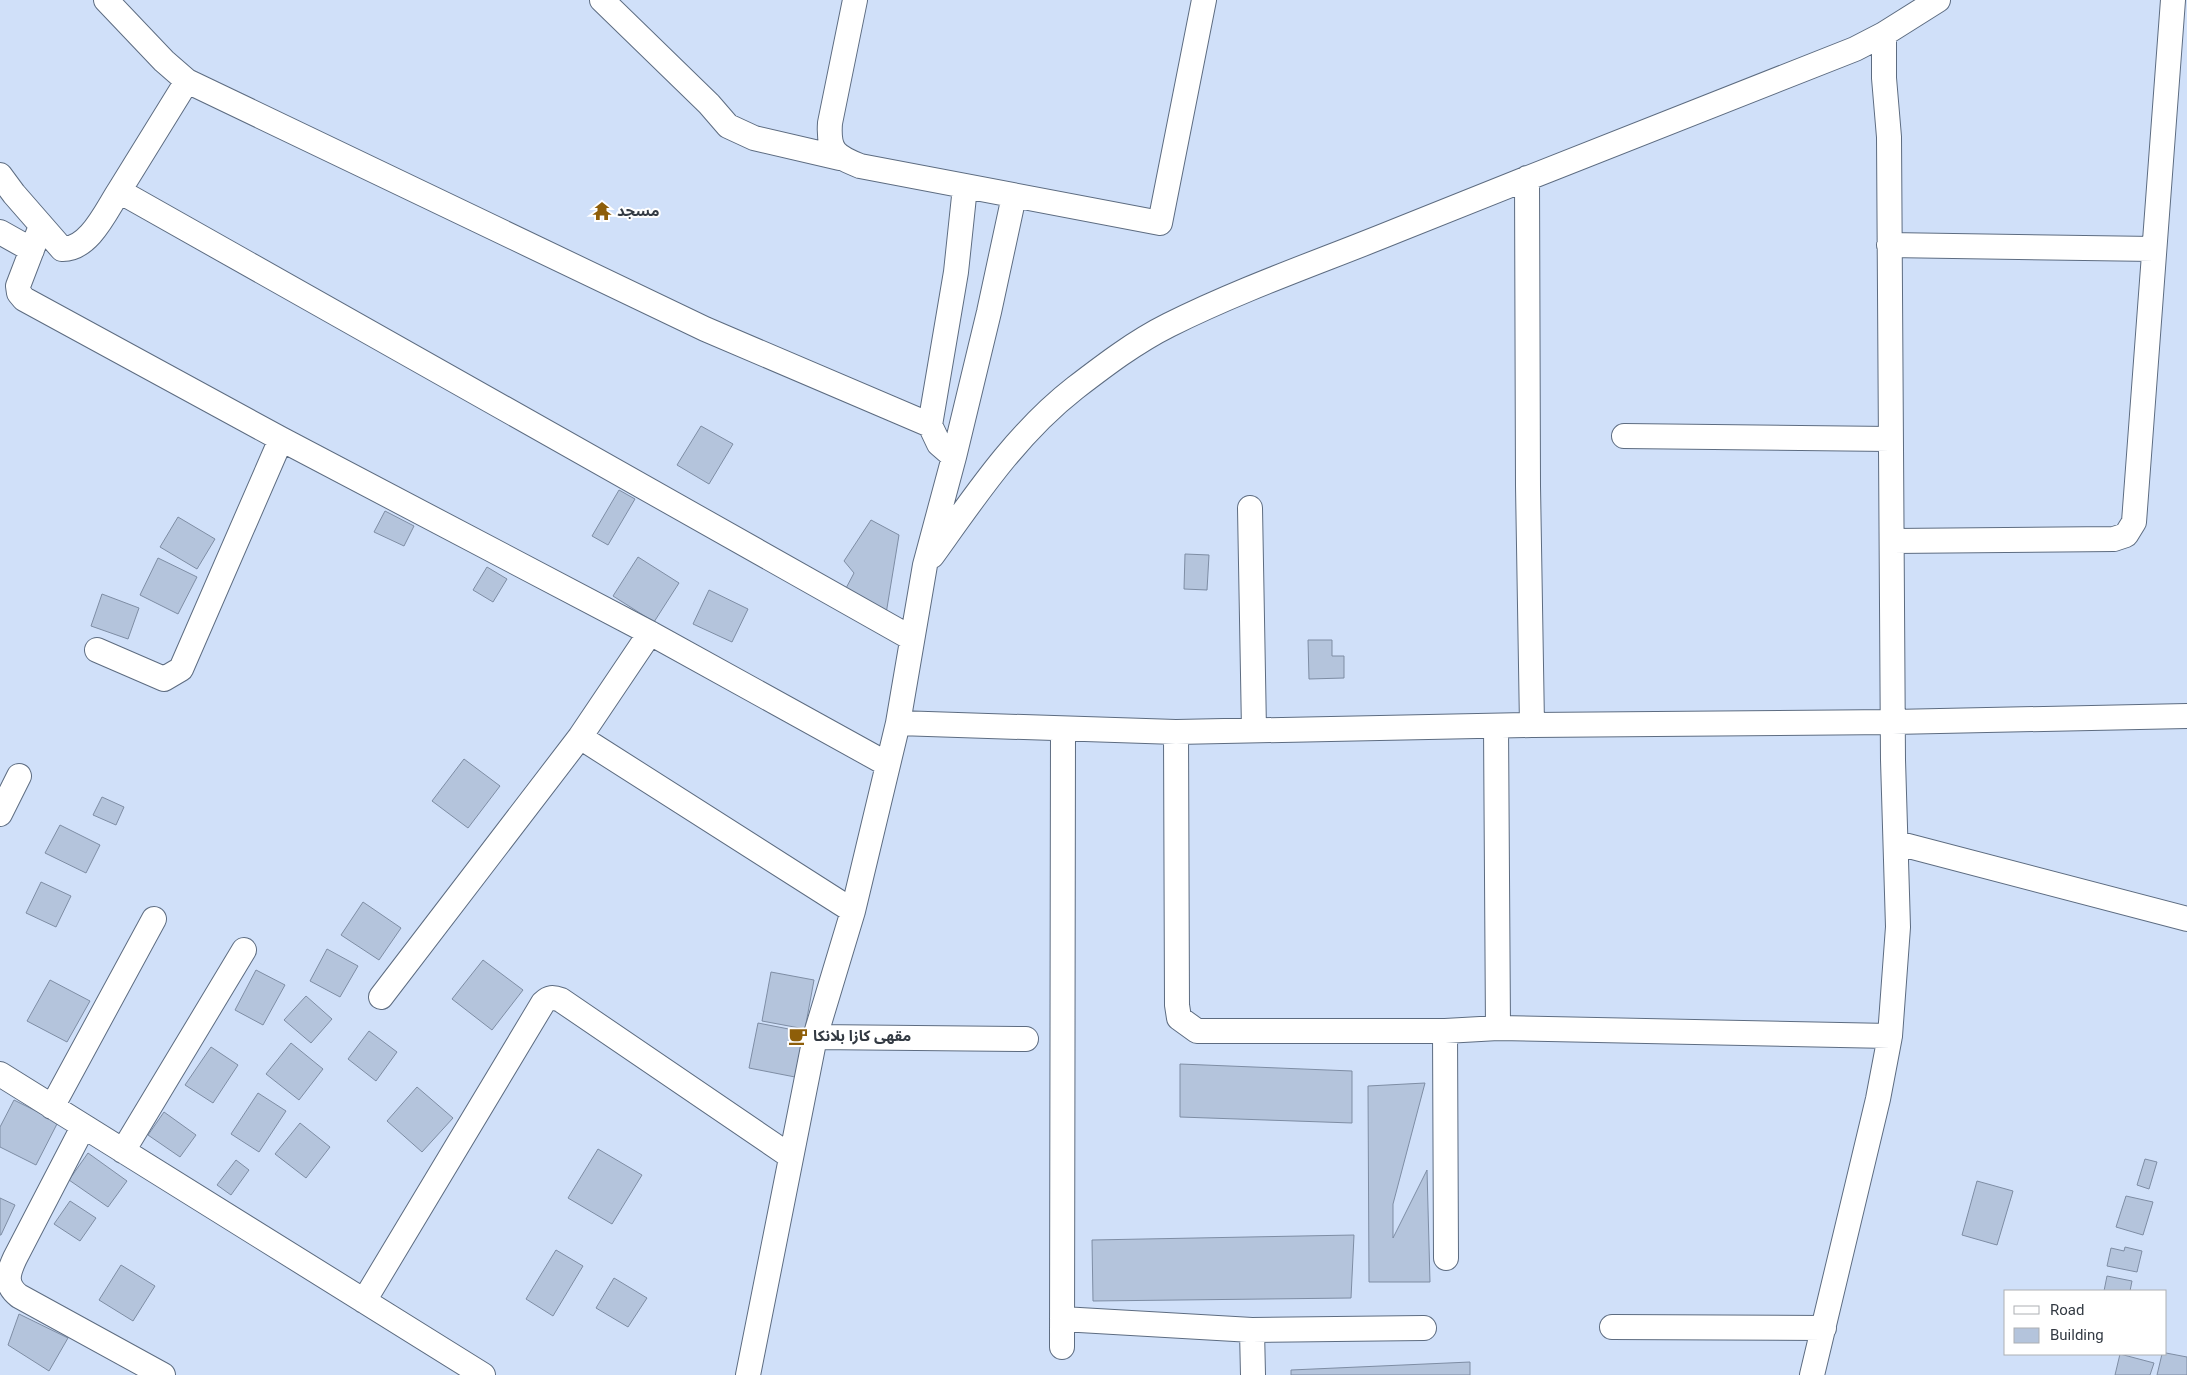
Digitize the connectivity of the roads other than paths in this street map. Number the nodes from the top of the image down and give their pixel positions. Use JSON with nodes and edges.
{"nodes":[{"id":1,"x":106,"y":0,"type":"edge"},
{"id":2,"x":602,"y":0,"type":"edge"},
{"id":3,"x":855,"y":0,"type":"edge"},
{"id":4,"x":1204,"y":0,"type":"edge"},
{"id":5,"x":1938,"y":0,"type":"edge"},
{"id":6,"x":2173,"y":0,"type":"edge"},
{"id":7,"x":1884,"y":34,"type":"junction"},
{"id":8,"x":186,"y":81,"type":"junction"},
{"id":9,"x":840,"y":158,"type":"junction"},
{"id":10,"x":0,"y":175,"type":"edge"},
{"id":11,"x":1527,"y":178,"type":"junction"},
{"id":12,"x":965,"y":187,"type":"junction"},
{"id":13,"x":119,"y":191,"type":"junction"},
{"id":14,"x":1014,"y":196,"type":"junction"},
{"id":15,"x":41,"y":226,"type":"junction"},
{"id":16,"x":0,"y":232,"type":"edge"},
{"id":17,"x":1889,"y":245,"type":"junction"},
{"id":18,"x":2154,"y":249,"type":"junction"},
{"id":19,"x":32,"y":250,"type":"junction"},
{"id":20,"x":930,"y":425,"type":"junction"},
{"id":21,"x":1624,"y":436,"type":"dead end"},
{"id":22,"x":281,"y":439,"type":"junction"},
{"id":23,"x":1890,"y":439,"type":"junction"},
{"id":24,"x":954,"y":457,"type":"junction"},
{"id":25,"x":1250,"y":508,"type":"dead end"},
{"id":26,"x":1893,"y":541,"type":"junction"},
{"id":27,"x":925,"y":565,"type":"junction"},
{"id":28,"x":650,"y":633,"type":"junction"},
{"id":29,"x":912,"y":638,"type":"junction"},
{"id":30,"x":97,"y":650,"type":"dead end"},
{"id":31,"x":2187,"y":716,"type":"edge"},
{"id":32,"x":1893,"y":722,"type":"junction"},
{"id":33,"x":898,"y":723,"type":"junction"},
{"id":34,"x":1532,"y":725,"type":"junction"},
{"id":35,"x":1496,"y":726,"type":"junction"},
{"id":36,"x":1064,"y":730,"type":"junction"},
{"id":37,"x":1254,"y":730,"type":"junction"},
{"id":38,"x":1176,"y":732,"type":"junction"},
{"id":39,"x":580,"y":737,"type":"junction"},
{"id":40,"x":887,"y":764,"type":"junction"},
{"id":41,"x":19,"y":776,"type":"dead end"},
{"id":42,"x":0,"y":814,"type":"edge"},
{"id":43,"x":1897,"y":843,"type":"junction"},
{"id":44,"x":853,"y":911,"type":"junction"},
{"id":45,"x":154,"y":919,"type":"dead end"},
{"id":46,"x":2187,"y":919,"type":"edge"},
{"id":47,"x":244,"y":950,"type":"dead end"},
{"id":48,"x":381,"y":997,"type":"dead end"},
{"id":49,"x":1498,"y":1028,"type":"junction"},
{"id":50,"x":1445,"y":1031,"type":"junction"},
{"id":51,"x":1890,"y":1036,"type":"junction"},
{"id":52,"x":815,"y":1037,"type":"junction"},
{"id":53,"x":1026,"y":1039,"type":"dead end"},
{"id":54,"x":0,"y":1074,"type":"edge"},
{"id":55,"x":52,"y":1107,"type":"junction"},
{"id":56,"x":83,"y":1126,"type":"junction"},
{"id":57,"x":123,"y":1152,"type":"junction"},
{"id":58,"x":790,"y":1156,"type":"junction"},
{"id":59,"x":1446,"y":1258,"type":"dead end"},
{"id":60,"x":364,"y":1301,"type":"junction"},
{"id":61,"x":1062,"y":1319,"type":"junction"},
{"id":62,"x":1612,"y":1327,"type":"dead end"},
{"id":63,"x":1424,"y":1328,"type":"dead end"},
{"id":64,"x":1824,"y":1328,"type":"junction"},
{"id":65,"x":1252,"y":1330,"type":"junction"},
{"id":66,"x":1062,"y":1347,"type":"dead end"},
{"id":67,"x":163,"y":1375,"type":"edge"},
{"id":68,"x":483,"y":1375,"type":"edge"},
{"id":69,"x":748,"y":1375,"type":"edge"},
{"id":70,"x":1253,"y":1375,"type":"edge"},
{"id":71,"x":1812,"y":1375,"type":"edge"}],
"edges":[{"from":1,"to":8,"type":"street"},
{"from":2,"to":9,"type":"street"},
{"from":3,"to":9,"type":"street"},
{"from":4,"to":14,"type":"street"},
{"from":5,"to":7,"type":"street"},
{"from":6,"to":18,"type":"street"},
{"from":7,"to":11,"type":"street"},
{"from":7,"to":17,"type":"street"},
{"from":8,"to":13,"type":"street"},
{"from":8,"to":20,"type":"street"},
{"from":9,"to":12,"type":"street"},
{"from":10,"to":15,"type":"street"},
{"from":11,"to":27,"type":"street"},
{"from":11,"to":34,"type":"street"},
{"from":12,"to":14,"type":"street"},
{"from":12,"to":20,"type":"street"},
{"from":13,"to":15,"type":"street"},
{"from":13,"to":29,"type":"street"},
{"from":14,"to":24,"type":"street"},
{"from":15,"to":19,"type":"street"},
{"from":16,"to":19,"type":"street"},
{"from":17,"to":18,"type":"street"},
{"from":17,"to":23,"type":"street"},
{"from":18,"to":26,"type":"street"},
{"from":19,"to":22,"type":"street"},
{"from":20,"to":24,"type":"street"},
{"from":21,"to":23,"type":"street"},
{"from":22,"to":28,"type":"street"},
{"from":22,"to":30,"type":"street"},
{"from":23,"to":26,"type":"street"},
{"from":24,"to":27,"type":"street"},
{"from":25,"to":37,"type":"street"},
{"from":26,"to":32,"type":"street"},
{"from":27,"to":29,"type":"street"},
{"from":28,"to":39,"type":"street"},
{"from":28,"to":40,"type":"street"},
{"from":29,"to":33,"type":"street"},
{"from":31,"to":32,"type":"street"},
{"from":32,"to":34,"type":"street"},
{"from":32,"to":43,"type":"street"},
{"from":33,"to":36,"type":"street"},
{"from":33,"to":40,"type":"street"},
{"from":34,"to":35,"type":"street"},
{"from":35,"to":37,"type":"street"},
{"from":35,"to":49,"type":"street"},
{"from":36,"to":38,"type":"street"},
{"from":36,"to":61,"type":"street"},
{"from":37,"to":38,"type":"street"},
{"from":38,"to":50,"type":"street"},
{"from":39,"to":44,"type":"street"},
{"from":39,"to":48,"type":"street"},
{"from":40,"to":44,"type":"street"},
{"from":41,"to":42,"type":"street"},
{"from":43,"to":46,"type":"street"},
{"from":43,"to":51,"type":"street"},
{"from":44,"to":52,"type":"street"},
{"from":45,"to":55,"type":"street"},
{"from":47,"to":57,"type":"street"},
{"from":49,"to":50,"type":"street"},
{"from":49,"to":51,"type":"street"},
{"from":50,"to":59,"type":"street"},
{"from":51,"to":64,"type":"street"},
{"from":52,"to":53,"type":"street"},
{"from":52,"to":58,"type":"street"},
{"from":54,"to":55,"type":"street"},
{"from":55,"to":56,"type":"street"},
{"from":56,"to":57,"type":"street"},
{"from":56,"to":67,"type":"street"},
{"from":57,"to":60,"type":"street"},
{"from":58,"to":60,"type":"street"},
{"from":58,"to":69,"type":"street"},
{"from":60,"to":68,"type":"street"},
{"from":61,"to":65,"type":"street"},
{"from":61,"to":66,"type":"street"},
{"from":62,"to":64,"type":"street"},
{"from":63,"to":65,"type":"street"},
{"from":64,"to":71,"type":"street"},
{"from":65,"to":70,"type":"street"}]}
